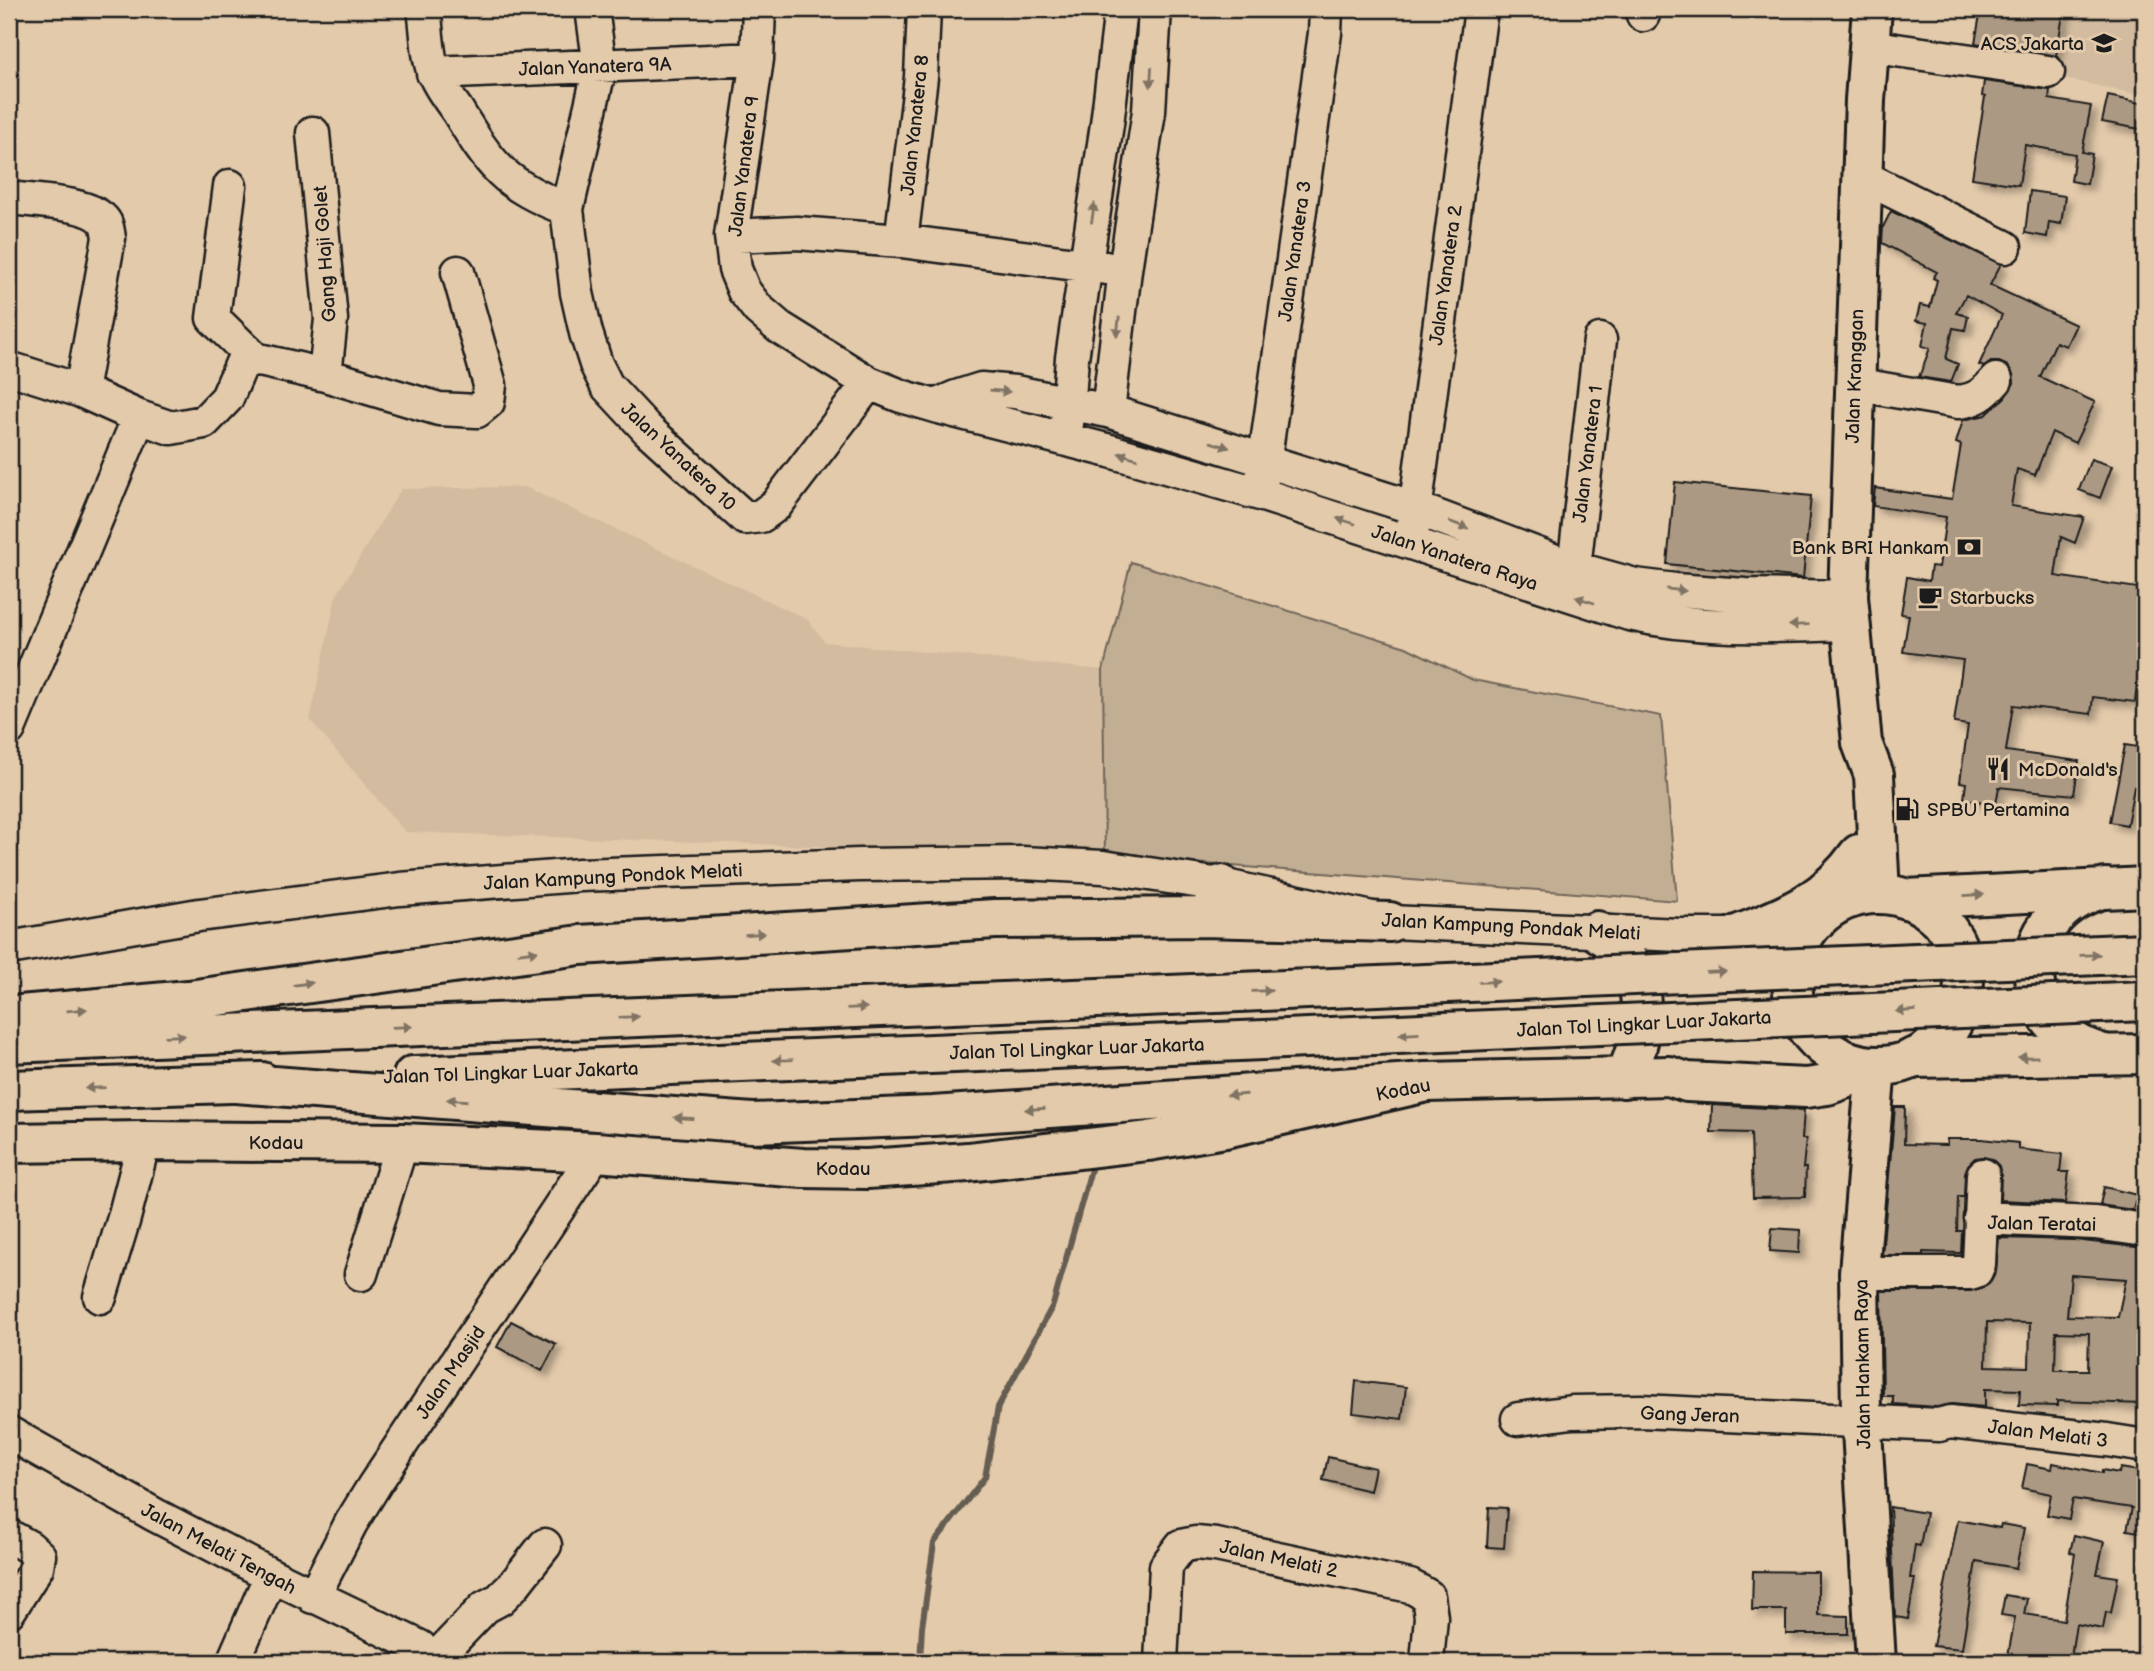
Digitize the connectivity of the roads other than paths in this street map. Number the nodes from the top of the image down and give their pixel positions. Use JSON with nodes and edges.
{"nodes":[{"id":1,"x":424,"y":9,"type":"edge"},
{"id":2,"x":592,"y":9,"type":"edge"},
{"id":3,"x":759,"y":9,"type":"edge"},
{"id":4,"x":924,"y":9,"type":"edge"},
{"id":5,"x":1121,"y":9,"type":"edge"},
{"id":6,"x":1155,"y":9,"type":"edge"},
{"id":7,"x":1326,"y":9,"type":"edge"},
{"id":8,"x":1481,"y":9,"type":"edge"},
{"id":9,"x":1871,"y":9,"type":"edge"},
{"id":10,"x":1868,"y":46,"type":"junction"},
{"id":11,"x":757,"y":59,"type":"junction"},
{"id":12,"x":600,"y":67,"type":"junction"},
{"id":13,"x":2048,"y":72,"type":"dead end"},
{"id":14,"x":433,"y":73,"type":"junction"},
{"id":15,"x":313,"y":133,"type":"dead end"},
{"id":16,"x":1862,"y":176,"type":"junction"},
{"id":17,"x":230,"y":186,"type":"dead end"},
{"id":18,"x":9,"y":198,"type":"edge"},
{"id":19,"x":567,"y":209,"type":"junction"},
{"id":20,"x":731,"y":236,"type":"junction"},
{"id":21,"x":901,"y":240,"type":"junction"},
{"id":22,"x":2005,"y":247,"type":"dead end"},
{"id":23,"x":1085,"y":265,"type":"junction"},
{"id":24,"x":1125,"y":270,"type":"junction"},
{"id":25,"x":458,"y":272,"type":"dead end"},
{"id":26,"x":1601,"y":340,"type":"dead end"},
{"id":27,"x":255,"y":359,"type":"junction"},
{"id":28,"x":9,"y":368,"type":"edge"},
{"id":29,"x":325,"y":375,"type":"junction"},
{"id":30,"x":1996,"y":380,"type":"dead end"},
{"id":31,"x":869,"y":383,"type":"junction"},
{"id":32,"x":1854,"y":384,"type":"junction"},
{"id":33,"x":81,"y":391,"type":"junction"},
{"id":34,"x":1069,"y":402,"type":"junction"},
{"id":35,"x":935,"y":406,"type":"junction"},
{"id":36,"x":1108,"y":411,"type":"junction"},
{"id":37,"x":139,"y":417,"type":"junction"},
{"id":38,"x":1066,"y":440,"type":"junction"},
{"id":39,"x":1265,"y":459,"type":"junction"},
{"id":40,"x":1260,"y":494,"type":"junction"},
{"id":41,"x":1415,"y":508,"type":"junction"},
{"id":42,"x":1412,"y":542,"type":"junction"},
{"id":43,"x":1574,"y":568,"type":"junction"},
{"id":44,"x":1714,"y":593,"type":"junction"},
{"id":45,"x":1849,"y":610,"type":"junction"},
{"id":46,"x":1711,"y":625,"type":"junction"},
{"id":47,"x":9,"y":729,"type":"edge"},
{"id":48,"x":1862,"y":743,"type":"junction"},
{"id":49,"x":1860,"y":854,"type":"junction"},
{"id":50,"x":1221,"y":885,"type":"junction"},
{"id":51,"x":2145,"y":887,"type":"edge"},
{"id":52,"x":2106,"y":888,"type":"junction"},
{"id":53,"x":1882,"y":896,"type":"junction"},
{"id":54,"x":1202,"y":917,"type":"junction"},
{"id":55,"x":1390,"y":922,"type":"junction"},
{"id":56,"x":1597,"y":931,"type":"junction"},
{"id":57,"x":1804,"y":935,"type":"junction"},
{"id":58,"x":1725,"y":936,"type":"junction"},
{"id":59,"x":9,"y":948,"type":"edge"},
{"id":60,"x":2145,"y":953,"type":"edge"},
{"id":61,"x":2145,"y":1001,"type":"edge"},
{"id":62,"x":9,"y":1016,"type":"edge"},
{"id":63,"x":9,"y":1043,"type":"edge"},
{"id":64,"x":1823,"y":1046,"type":"junction"},
{"id":65,"x":1927,"y":1048,"type":"junction"},
{"id":66,"x":2127,"y":1055,"type":"edge"},
{"id":67,"x":1868,"y":1065,"type":"junction"},
{"id":68,"x":1710,"y":1075,"type":"junction"},
{"id":69,"x":1624,"y":1078,"type":"junction"},
{"id":70,"x":1427,"y":1082,"type":"junction"},
{"id":71,"x":236,"y":1083,"type":"junction"},
{"id":72,"x":9,"y":1090,"type":"edge"},
{"id":73,"x":144,"y":1140,"type":"junction"},
{"id":74,"x":9,"y":1143,"type":"edge"},
{"id":75,"x":402,"y":1143,"type":"junction"},
{"id":76,"x":596,"y":1152,"type":"junction"},
{"id":77,"x":1983,"y":1175,"type":"dead end"},
{"id":78,"x":1980,"y":1218,"type":"junction"},
{"id":79,"x":2145,"y":1230,"type":"edge"},
{"id":80,"x":361,"y":1273,"type":"dead end"},
{"id":81,"x":1859,"y":1273,"type":"junction"},
{"id":82,"x":100,"y":1297,"type":"dead end"},
{"id":83,"x":1862,"y":1417,"type":"junction"},
{"id":84,"x":1518,"y":1419,"type":"dead end"},
{"id":85,"x":9,"y":1433,"type":"edge"},
{"id":86,"x":2145,"y":1446,"type":"edge"},
{"id":87,"x":9,"y":1536,"type":"edge"},
{"id":88,"x":545,"y":1545,"type":"dead end"},
{"id":89,"x":271,"y":1576,"type":"junction"},
{"id":90,"x":313,"y":1597,"type":"junction"},
{"id":91,"x":9,"y":1611,"type":"edge"},
{"id":92,"x":428,"y":1661,"type":"edge"},
{"id":93,"x":233,"y":1662,"type":"edge"},
{"id":94,"x":1161,"y":1662,"type":"edge"},
{"id":95,"x":1427,"y":1662,"type":"edge"},
{"id":96,"x":1876,"y":1662,"type":"edge"}],
"edges":[{"from":1,"to":14,"type":"street"},
{"from":2,"to":12,"type":"street","name":"Jalan Yanatera 10"},
{"from":3,"to":11,"type":"street","name":"Jalan Yanatera 9"},
{"from":4,"to":21,"type":"street","name":"Jalan Yanatera 8"},
{"from":23,"to":5,"type":"street","one_way":true},
{"from":6,"to":24,"type":"street","one_way":true},
{"from":7,"to":39,"type":"street","name":"Jalan Yanatera 3"},
{"from":8,"to":41,"type":"street","name":"Jalan Yanatera 2"},
{"from":9,"to":10,"type":"main road","name":"Jalan Kranggan"},
{"from":10,"to":13,"type":"street"},
{"from":10,"to":16,"type":"main road","name":"Jalan Kranggan"},
{"from":11,"to":12,"type":"street","name":"Jalan Yanatera 9A"},
{"from":11,"to":20,"type":"street","name":"Jalan Yanatera 9"},
{"from":12,"to":14,"type":"street","name":"Jalan Yanatera 9A"},
{"from":12,"to":19,"type":"street","name":"Jalan Yanatera 10"},
{"from":14,"to":19,"type":"street"},
{"from":15,"to":29,"type":"street","name":"Gang Haji Golet"},
{"from":16,"to":22,"type":"street"},
{"from":16,"to":32,"type":"main road","name":"Jalan Kranggan"},
{"from":17,"to":27,"type":"street"},
{"from":18,"to":33,"type":"street"},
{"from":19,"to":31,"type":"street","name":"Jalan Yanatera 10"},
{"from":20,"to":21,"type":"street"},
{"from":20,"to":31,"type":"street","name":"Jalan Yanatera 9"},
{"from":21,"to":23,"type":"street"},
{"from":23,"to":24,"type":"street"},
{"from":23,"to":34,"type":"street"},
{"from":24,"to":36,"type":"street","one_way":true},
{"from":25,"to":29,"type":"street"},
{"from":26,"to":43,"type":"street","name":"Jalan Yanatera 1"},
{"from":27,"to":29,"type":"street"},
{"from":27,"to":37,"type":"street"},
{"from":28,"to":33,"type":"street"},
{"from":30,"to":32,"type":"street"},
{"from":31,"to":35,"type":"street","name":"Jalan Yanatera Raya"},
{"from":32,"to":45,"type":"main road","name":"Jalan Kranggan"},
{"from":33,"to":37,"type":"street"},
{"from":35,"to":34,"type":"street","name":"Jalan Yanatera Raya","one_way":true},
{"from":34,"to":36,"type":"street","name":"Jalan Yanatera Raya"},
{"from":34,"to":38,"type":"street"},
{"from":35,"to":38,"type":"street","name":"Jalan Yanatera Raya"},
{"from":36,"to":39,"type":"street","name":"Jalan Yanatera Raya","one_way":true},
{"from":37,"to":47,"type":"street"},
{"from":40,"to":38,"type":"street","name":"Jalan Yanatera Raya","one_way":true},
{"from":39,"to":40,"type":"street","name":"Jalan Yanatera 3"},
{"from":39,"to":41,"type":"street","name":"Jalan Yanatera Raya"},
{"from":42,"to":40,"type":"street","name":"Jalan Yanatera Raya","one_way":true},
{"from":41,"to":42,"type":"street","name":"Jalan Yanatera 2"},
{"from":41,"to":43,"type":"street","name":"Jalan Yanatera Raya","one_way":true},
{"from":46,"to":42,"type":"street","name":"Jalan Yanatera Raya","one_way":true},
{"from":43,"to":44,"type":"street","name":"Jalan Yanatera Raya","one_way":true},
{"from":44,"to":45,"type":"street","name":"Jalan Yanatera Raya"},
{"from":44,"to":46,"type":"street"},
{"from":45,"to":46,"type":"street","name":"Jalan Yanatera Raya","one_way":true},
{"from":45,"to":48,"type":"main road","name":"Jalan Kranggan"},
{"from":48,"to":49,"type":"main road","name":"Jalan Kranggan"},
{"from":48,"to":53,"type":"main road","name":"Jalan Kranggan"},
{"from":49,"to":53,"type":"main road","name":"Jalan Kranggan"},
{"from":49,"to":58,"type":"main road"},
{"from":50,"to":54,"type":"main road"},
{"from":50,"to":55,"type":"street","name":"Jalan Kampung Pondak Melati"},
{"from":50,"to":59,"type":"street","name":"Jalan Kampung Pondok Melati"},
{"from":51,"to":52,"type":"main road"},
{"from":53,"to":52,"type":"main road","one_way":true},
{"from":52,"to":66,"type":"main road"},
{"from":53,"to":57,"type":"main road"},
{"from":53,"to":65,"type":"main road"},
{"from":54,"to":55,"type":"main road"},
{"from":62,"to":54,"type":"main road","one_way":true},
{"from":55,"to":56,"type":"street","name":"Jalan Kampung Pondak Melati"},
{"from":56,"to":58,"type":"street","name":"Jalan Kampung Pondak Melati"},
{"from":56,"to":69,"type":"main road"},
{"from":57,"to":58,"type":"street","name":"Jalan Kampung Pondak Melati"},
{"from":57,"to":64,"type":"main road"},
{"from":63,"to":60,"type":"main road","one_way":true,"bridge":true},
{"from":61,"to":71,"type":"main road","name":"Jalan Tol Lingkar Luar Jakarta","one_way":true,"bridge":true},
{"from":64,"to":67,"type":"main road"},
{"from":64,"to":68,"type":"main road","name":"Kodau"},
{"from":66,"to":65,"type":"main road","one_way":true},
{"from":65,"to":67,"type":"main road"},
{"from":67,"to":68,"type":"main road","name":"Kodau"},
{"from":67,"to":81,"type":"main road","name":"Jalan Hankam Raya"},
{"from":68,"to":69,"type":"main road","name":"Kodau"},
{"from":69,"to":70,"type":"main road","name":"Kodau"},
{"from":70,"to":71,"type":"main road","one_way":true},
{"from":70,"to":76,"type":"main road","name":"Kodau"},
{"from":71,"to":72,"type":"main road","name":"Jalan Tol Lingkar Luar Jakarta","one_way":true},
{"from":73,"to":74,"type":"main road","name":"Kodau"},
{"from":73,"to":75,"type":"main road","name":"Kodau"},
{"from":73,"to":82,"type":"street"},
{"from":75,"to":76,"type":"main road","name":"Kodau"},
{"from":75,"to":80,"type":"street"},
{"from":76,"to":90,"type":"street","name":"Jalan Masjid"},
{"from":77,"to":78,"type":"street"},
{"from":78,"to":79,"type":"street","name":"Jalan Teratai"},
{"from":78,"to":81,"type":"street","name":"Jalan Teratai"},
{"from":81,"to":83,"type":"main road","name":"Jalan Hankam Raya"},
{"from":83,"to":84,"type":"street","name":"Gang Jeran"},
{"from":83,"to":86,"type":"street","name":"Jalan Melati 3"},
{"from":83,"to":96,"type":"main road","name":"Jalan Hankam Raya"},
{"from":85,"to":89,"type":"street","name":"Jalan Melati Tengah"},
{"from":87,"to":91,"type":"street"},
{"from":88,"to":92,"type":"street"},
{"from":89,"to":90,"type":"street","name":"Jalan Melati Tengah"},
{"from":89,"to":93,"type":"street"},
{"from":90,"to":92,"type":"street","name":"Jalan Melati Tengah"},
{"from":94,"to":95,"type":"street","name":"Jalan Melati 2"}]}
